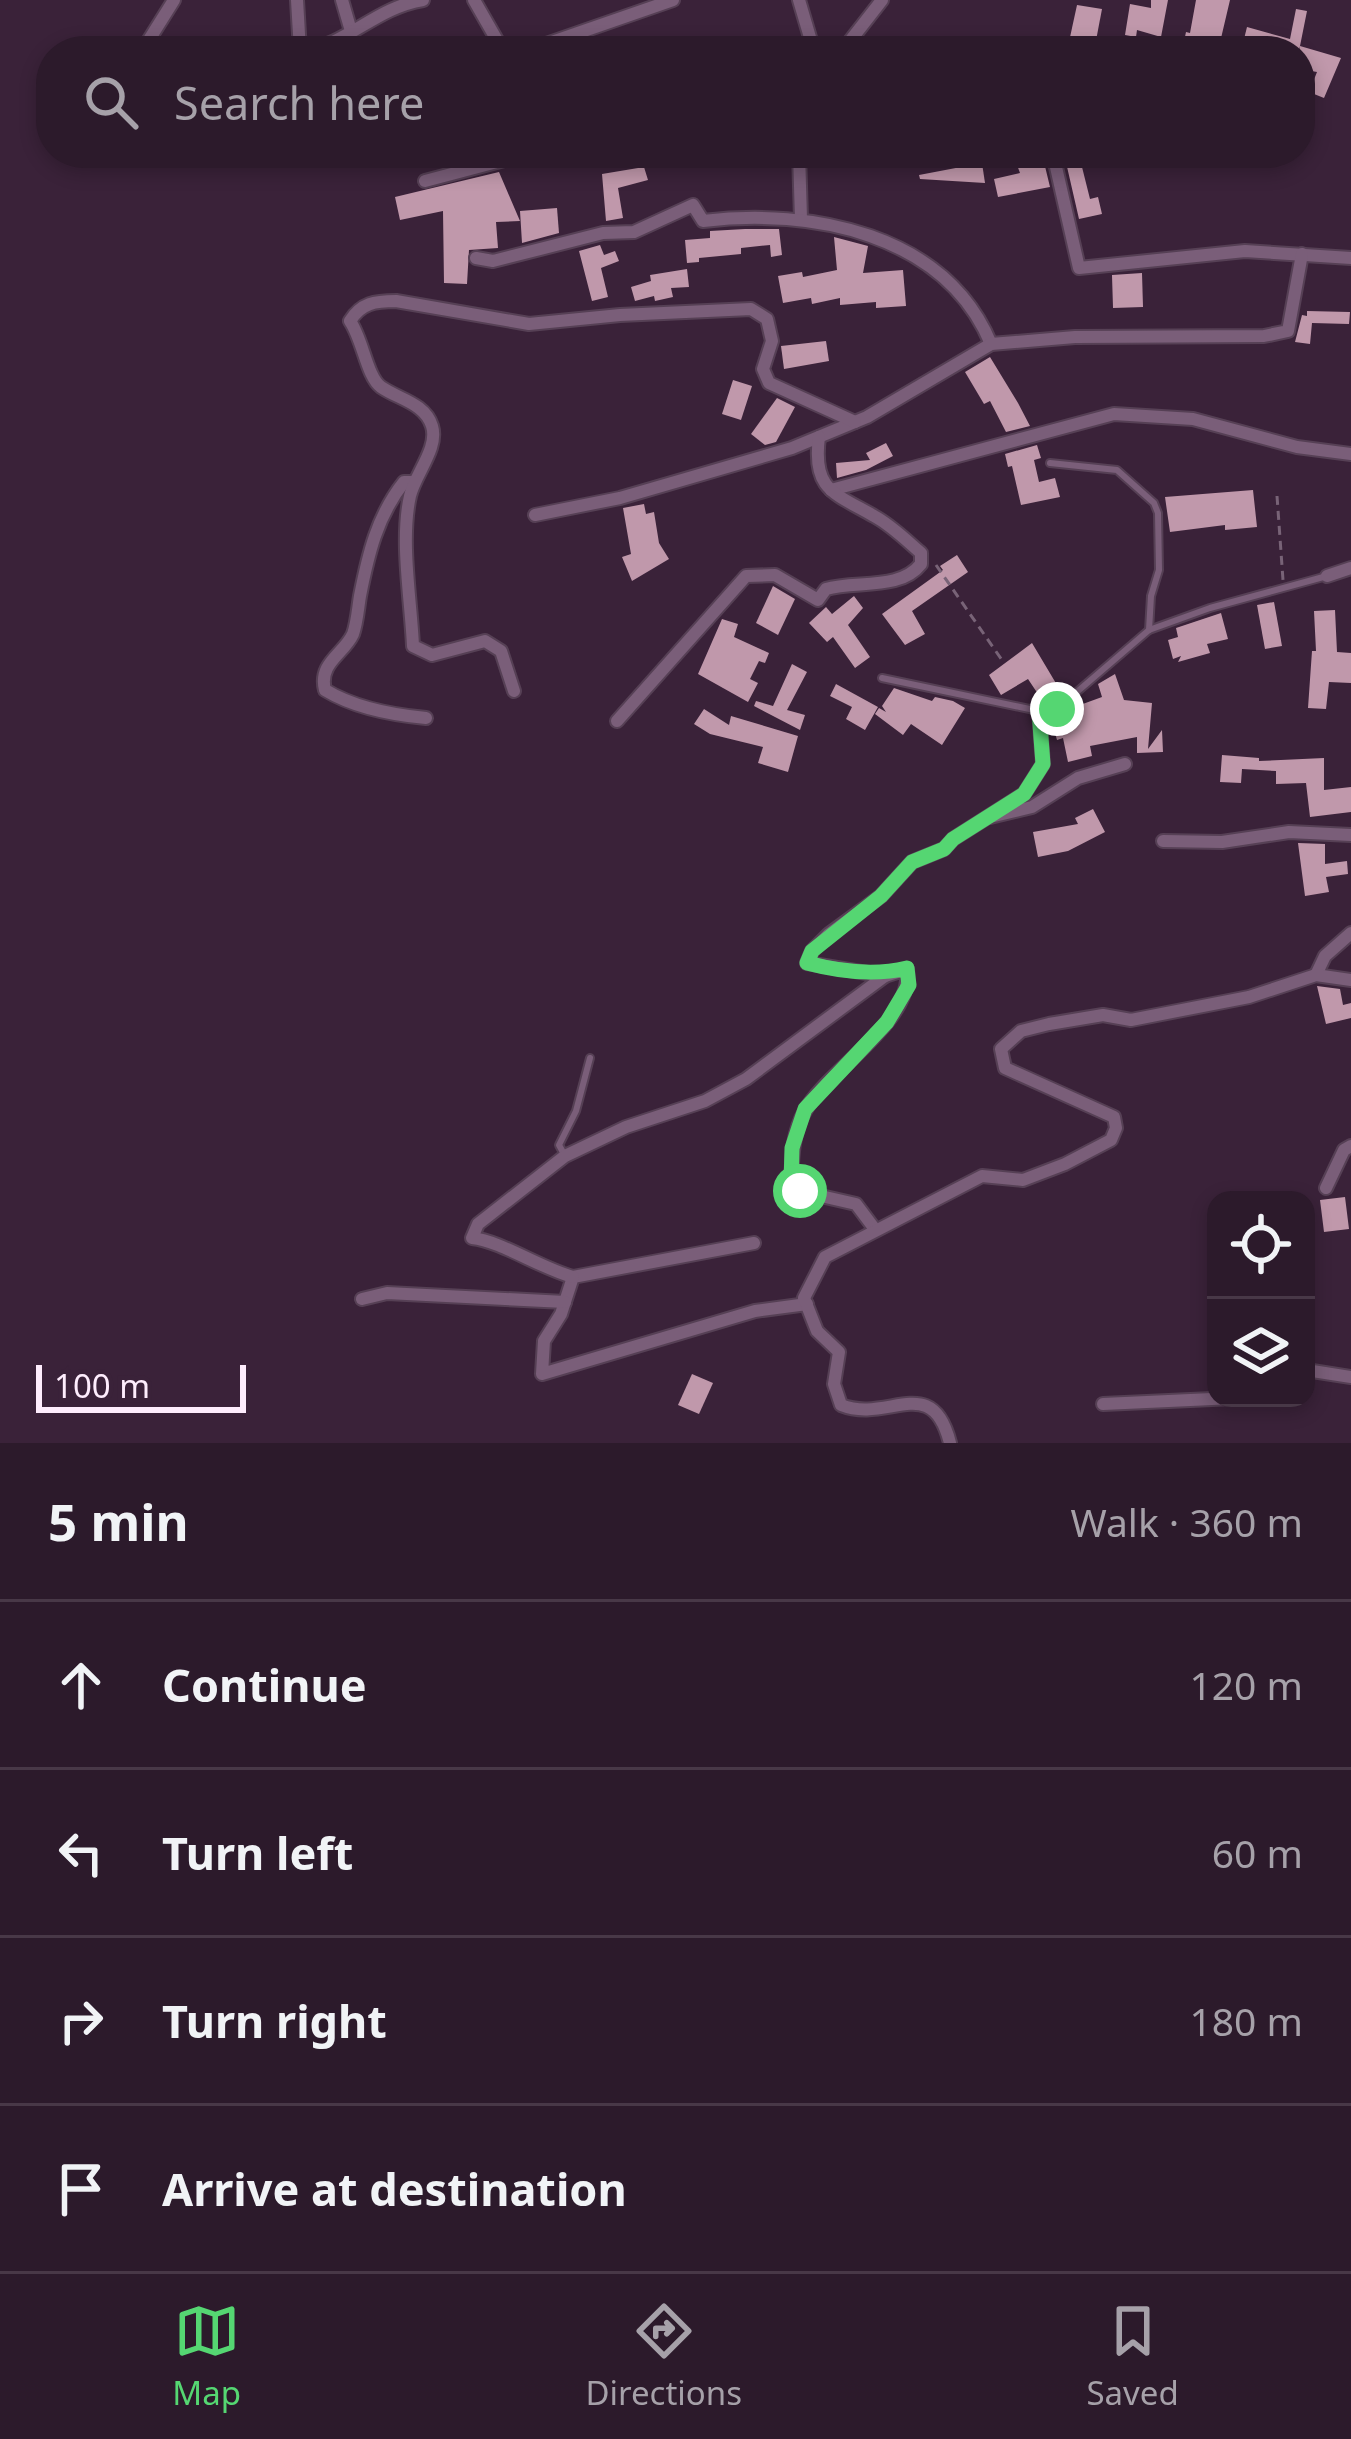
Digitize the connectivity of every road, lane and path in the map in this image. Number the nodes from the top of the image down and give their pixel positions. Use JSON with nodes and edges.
{"nodes":[{"id":1,"x":174,"y":0,"type":"edge"},
{"id":2,"x":296,"y":0,"type":"edge"},
{"id":3,"x":342,"y":0,"type":"edge"},
{"id":4,"x":423,"y":0,"type":"edge"},
{"id":5,"x":474,"y":0,"type":"edge"},
{"id":6,"x":673,"y":0,"type":"edge"},
{"id":7,"x":799,"y":0,"type":"edge"},
{"id":8,"x":881,"y":0,"type":"edge"},
{"id":9,"x":351,"y":31,"type":"junction"},
{"id":10,"x":151,"y":36,"type":"edge"},
{"id":11,"x":300,"y":36,"type":"edge"},
{"id":12,"x":342,"y":36,"type":"edge"},
{"id":13,"x":495,"y":36,"type":"edge"},
{"id":14,"x":569,"y":36,"type":"edge"},
{"id":15,"x":810,"y":36,"type":"edge"},
{"id":16,"x":853,"y":36,"type":"edge"},
{"id":17,"x":474,"y":168,"type":"edge"},
{"id":18,"x":799,"y":168,"type":"edge"},
{"id":19,"x":1056,"y":168,"type":"edge"},
{"id":20,"x":425,"y":181,"type":"dead end"},
{"id":21,"x":801,"y":219,"type":"junction"},
{"id":22,"x":1302,"y":254,"type":"junction"},
{"id":23,"x":1351,"y":258,"type":"edge"},
{"id":24,"x":476,"y":259,"type":"dead end"},
{"id":25,"x":991,"y":344,"type":"junction"},
{"id":26,"x":856,"y":422,"type":"junction"},
{"id":27,"x":819,"y":437,"type":"junction"},
{"id":28,"x":1351,"y":454,"type":"edge"},
{"id":29,"x":1050,"y":463,"type":"dead end"},
{"id":30,"x":414,"y":482,"type":"junction"},
{"id":31,"x":831,"y":490,"type":"junction"},
{"id":32,"x":1277,"y":496,"type":"dead end"},
{"id":33,"x":535,"y":515,"type":"dead end"},
{"id":34,"x":921,"y":553,"type":"junction"},
{"id":35,"x":1351,"y":568,"type":"edge"},
{"id":36,"x":1327,"y":576,"type":"joint"},
{"id":37,"x":1283,"y":588,"type":"junction"},
{"id":38,"x":1149,"y":631,"type":"junction"},
{"id":39,"x":1004,"y":663,"type":"dead end"},
{"id":40,"x":882,"y":678,"type":"dead end"},
{"id":41,"x":514,"y":691,"type":"dead end"},
{"id":42,"x":1039,"y":711,"type":"junction"},
{"id":43,"x":427,"y":718,"type":"dead end"},
{"id":44,"x":617,"y":721,"type":"dead end"},
{"id":45,"x":1125,"y":764,"type":"dead end"},
{"id":46,"x":988,"y":817,"type":"junction"},
{"id":47,"x":1351,"y":835,"type":"edge"},
{"id":48,"x":1163,"y":841,"type":"dead end"},
{"id":49,"x":1351,"y":933,"type":"edge"},
{"id":50,"x":1316,"y":975,"type":"junction"},
{"id":51,"x":885,"y":976,"type":"junction"},
{"id":52,"x":1351,"y":980,"type":"edge"},
{"id":53,"x":590,"y":1058,"type":"dead end"},
{"id":54,"x":1351,"y":1146,"type":"edge"},
{"id":55,"x":565,"y":1156,"type":"junction"},
{"id":56,"x":1326,"y":1188,"type":"dead end"},
{"id":57,"x":874,"y":1228,"type":"junction"},
{"id":58,"x":754,"y":1243,"type":"dead end"},
{"id":59,"x":573,"y":1277,"type":"junction"},
{"id":60,"x":362,"y":1299,"type":"dead end"},
{"id":61,"x":565,"y":1301,"type":"junction"},
{"id":62,"x":807,"y":1304,"type":"junction"},
{"id":63,"x":1315,"y":1371,"type":"edge"},
{"id":64,"x":1351,"y":1377,"type":"edge"},
{"id":65,"x":1207,"y":1399,"type":"edge"},
{"id":66,"x":1102,"y":1404,"type":"dead end"},
{"id":67,"x":950,"y":1443,"type":"edge"}],
"edges":[{"from":1,"to":10,"type":"street"},
{"from":2,"to":11,"type":"street"},
{"from":3,"to":9,"type":"street"},
{"from":4,"to":9,"type":"street"},
{"from":5,"to":13,"type":"street"},
{"from":6,"to":14,"type":"street"},
{"from":7,"to":15,"type":"street"},
{"from":8,"to":16,"type":"street"},
{"from":9,"to":12,"type":"street"},
{"from":17,"to":20,"type":"street"},
{"from":18,"to":21,"type":"street"},
{"from":19,"to":22,"type":"street"},
{"from":21,"to":24,"type":"street"},
{"from":21,"to":25,"type":"street"},
{"from":22,"to":23,"type":"street"},
{"from":22,"to":25,"type":"street"},
{"from":25,"to":26,"type":"street"},
{"from":26,"to":27,"type":"street"},
{"from":26,"to":30,"type":"street"},
{"from":27,"to":31,"type":"street"},
{"from":27,"to":33,"type":"street"},
{"from":28,"to":31,"type":"street"},
{"from":29,"to":38,"type":"lane"},
{"from":30,"to":41,"type":"street"},
{"from":30,"to":43,"type":"street"},
{"from":31,"to":34,"type":"street"},
{"from":32,"to":37,"type":"path"},
{"from":34,"to":39,"type":"path"},
{"from":34,"to":44,"type":"street"},
{"from":35,"to":36,"type":"street"},
{"from":36,"to":37,"type":"lane"},
{"from":37,"to":38,"type":"lane"},
{"from":38,"to":42,"type":"lane"},
{"from":40,"to":42,"type":"lane"},
{"from":42,"to":46,"type":"street"},
{"from":45,"to":46,"type":"street"},
{"from":46,"to":51,"type":"street"},
{"from":47,"to":48,"type":"street"},
{"from":49,"to":50,"type":"street"},
{"from":50,"to":52,"type":"street"},
{"from":50,"to":57,"type":"street"},
{"from":51,"to":55,"type":"street"},
{"from":51,"to":57,"type":"street"},
{"from":53,"to":55,"type":"lane"},
{"from":54,"to":56,"type":"street"},
{"from":55,"to":59,"type":"street"},
{"from":57,"to":62,"type":"street"},
{"from":58,"to":59,"type":"street"},
{"from":59,"to":61,"type":"street"},
{"from":60,"to":61,"type":"street"},
{"from":61,"to":62,"type":"street"},
{"from":62,"to":67,"type":"street"},
{"from":63,"to":64,"type":"street"},
{"from":65,"to":66,"type":"street"}]}
